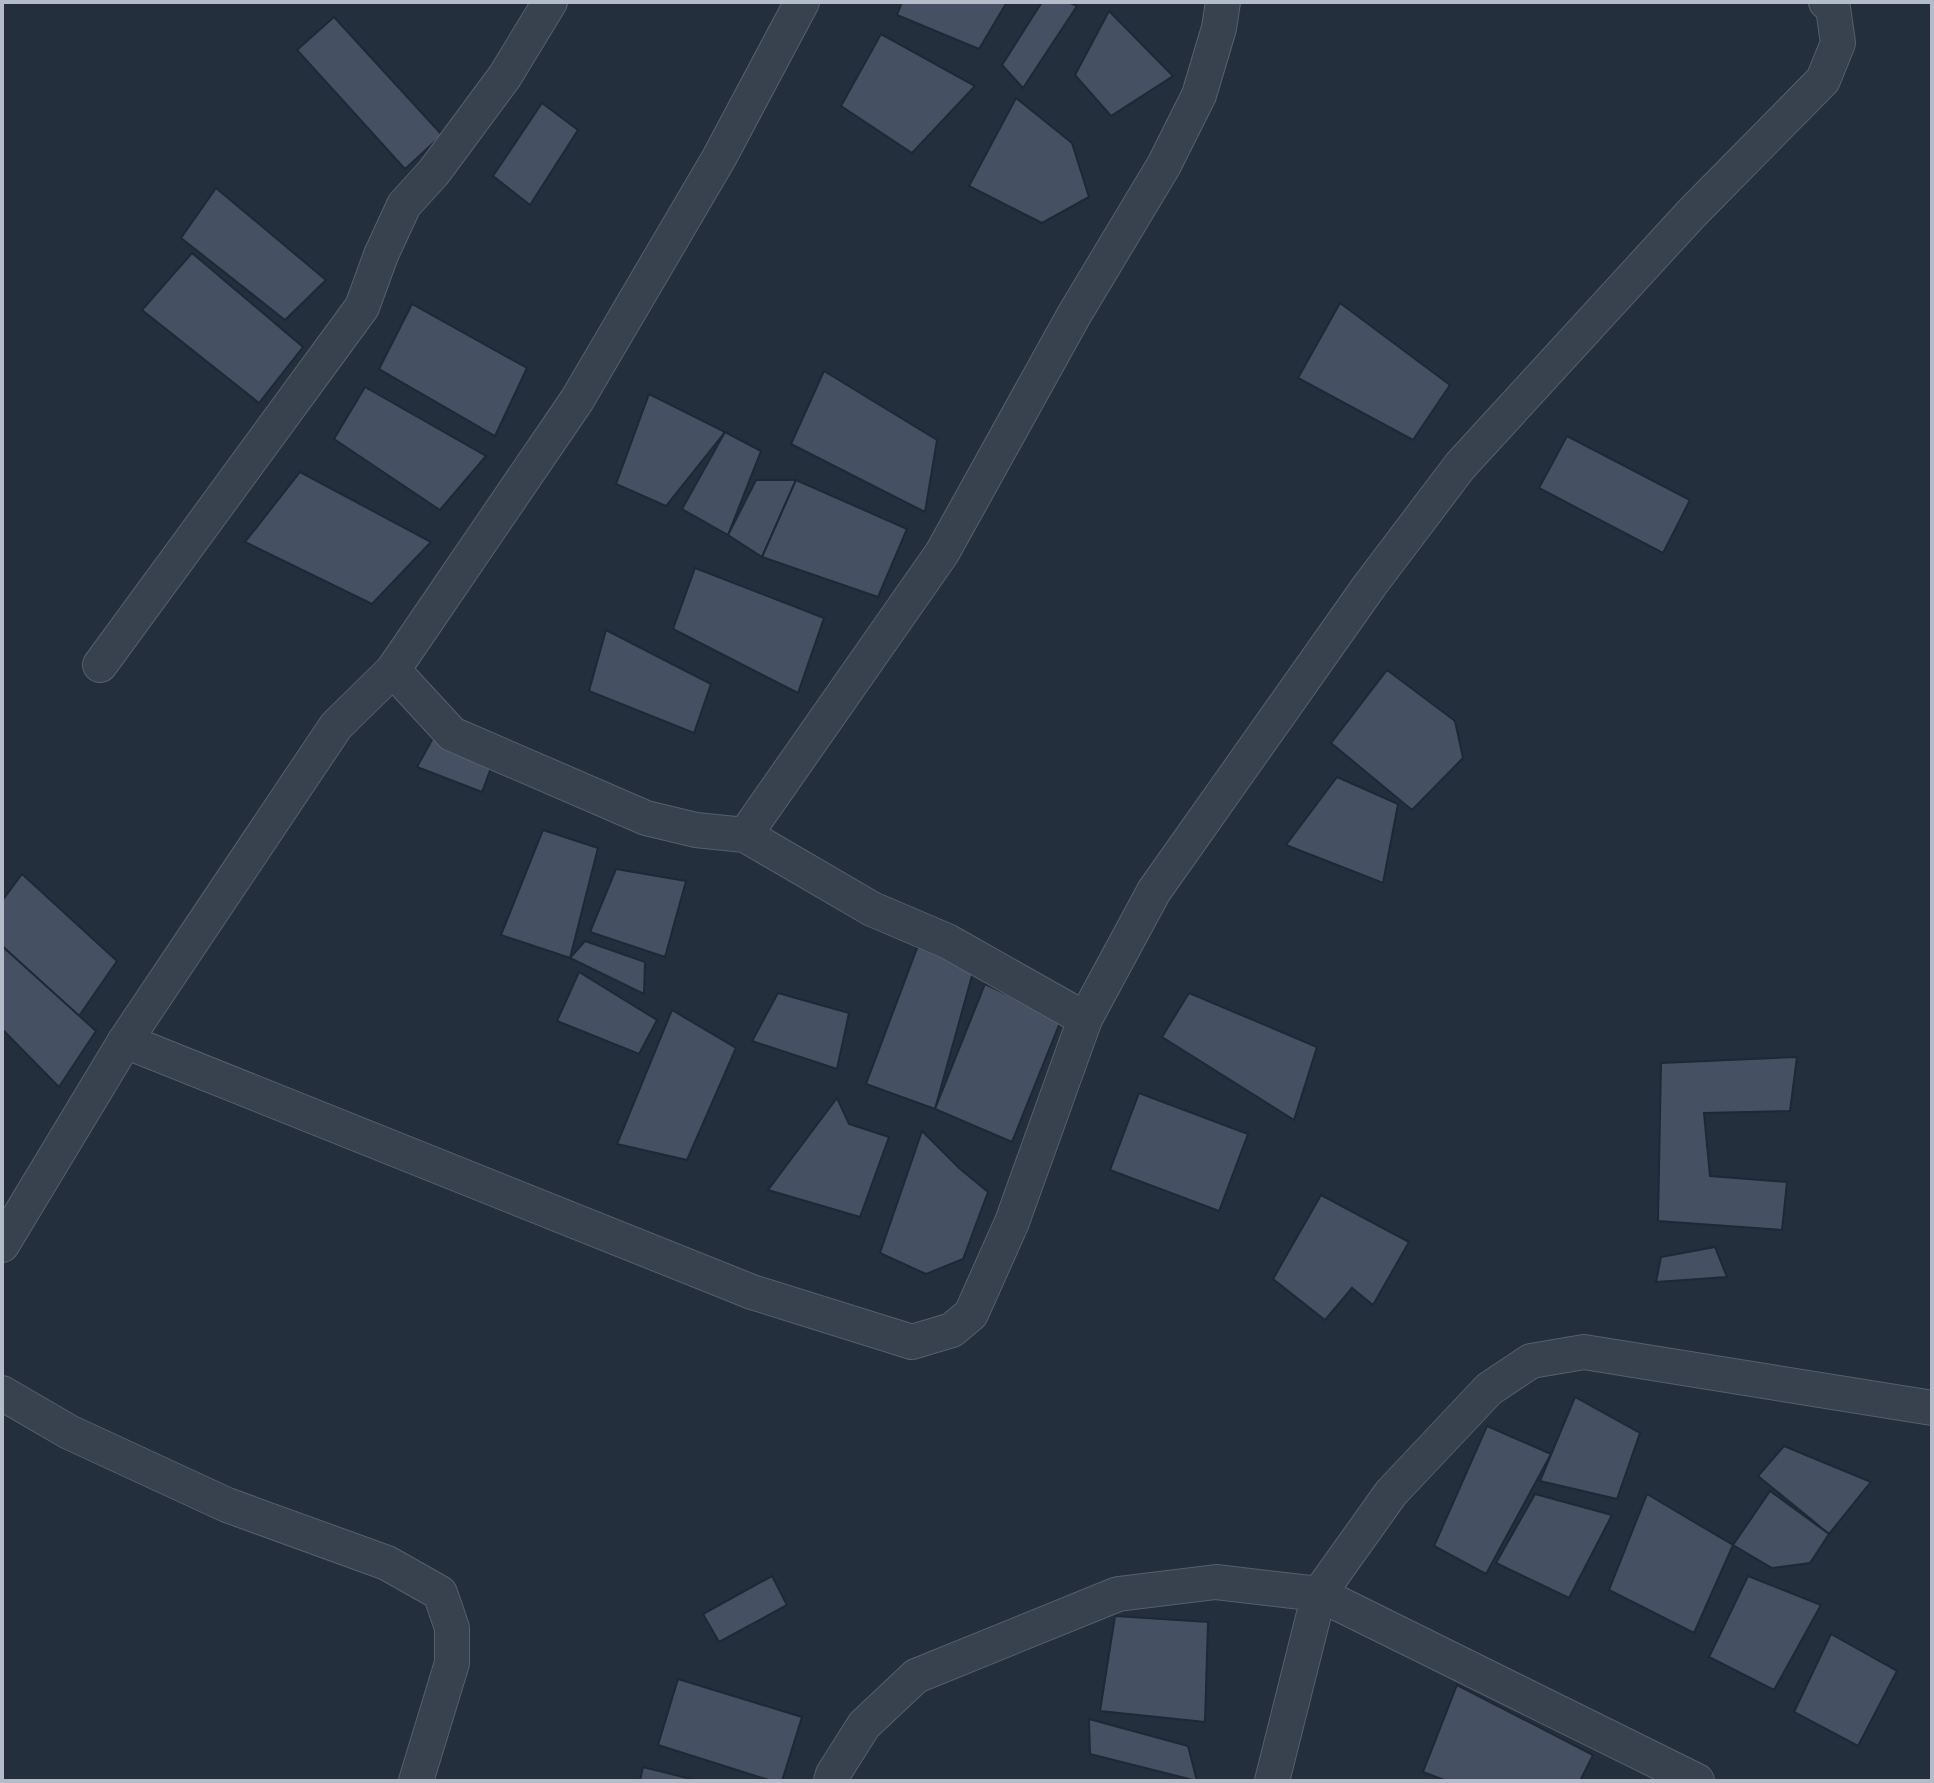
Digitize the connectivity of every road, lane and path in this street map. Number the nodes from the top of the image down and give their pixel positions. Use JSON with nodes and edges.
{"nodes":[{"id":1,"x":550,"y":2,"type":"edge"},
{"id":2,"x":802,"y":2,"type":"edge"},
{"id":3,"x":1223,"y":2,"type":"edge"},
{"id":4,"x":1826,"y":2,"type":"edge"},
{"id":5,"x":100,"y":665,"type":"dead end"},
{"id":6,"x":393,"y":670,"type":"junction"},
{"id":7,"x":745,"y":835,"type":"junction"},
{"id":8,"x":1085,"y":1019,"type":"junction"},
{"id":9,"x":125,"y":1041,"type":"junction"},
{"id":10,"x":2,"y":1245,"type":"edge"},
{"id":11,"x":2,"y":1393,"type":"edge"},
{"id":12,"x":1932,"y":1408,"type":"edge"},
{"id":13,"x":1319,"y":1594,"type":"junction"},
{"id":14,"x":416,"y":1781,"type":"edge"},
{"id":15,"x":831,"y":1781,"type":"edge"},
{"id":16,"x":1272,"y":1781,"type":"edge"},
{"id":17,"x":1697,"y":1781,"type":"edge"}],
"edges":[{"from":1,"to":5,"type":"street"},
{"from":2,"to":6,"type":"street"},
{"from":3,"to":7,"type":"street"},
{"from":4,"to":8,"type":"street"},
{"from":6,"to":7,"type":"street"},
{"from":6,"to":9,"type":"street"},
{"from":7,"to":8,"type":"street"},
{"from":8,"to":9,"type":"street"},
{"from":9,"to":10,"type":"street"},
{"from":11,"to":14,"type":"street"},
{"from":12,"to":13,"type":"street"},
{"from":13,"to":15,"type":"street"},
{"from":13,"to":16,"type":"street"},
{"from":13,"to":17,"type":"street"}]}
